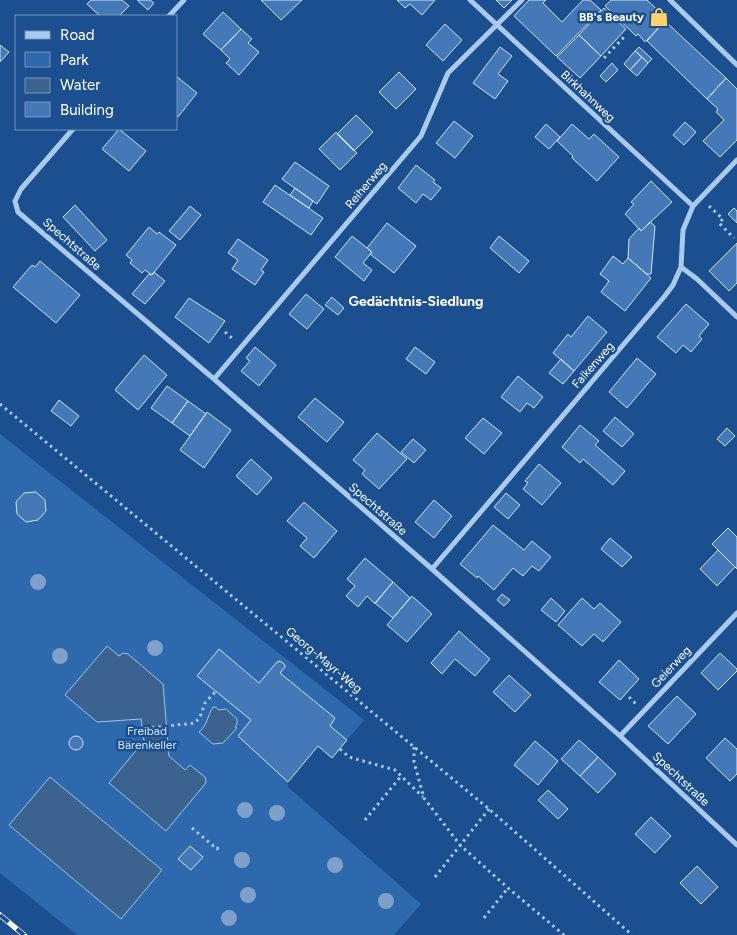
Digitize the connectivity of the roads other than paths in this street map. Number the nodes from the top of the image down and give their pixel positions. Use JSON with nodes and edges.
{"nodes":[{"id":1,"x":184,"y":0,"type":"edge"},
{"id":2,"x":470,"y":0,"type":"edge"},
{"id":3,"x":522,"y":0,"type":"edge"},
{"id":4,"x":670,"y":0,"type":"edge"},
{"id":5,"x":170,"y":15,"type":"edge"},
{"id":6,"x":497,"y":25,"type":"junction"},
{"id":7,"x":737,"y":65,"type":"edge"},
{"id":8,"x":72,"y":130,"type":"edge"},
{"id":9,"x":737,"y":160,"type":"edge"},
{"id":10,"x":693,"y":206,"type":"junction"},
{"id":11,"x":681,"y":267,"type":"junction"},
{"id":12,"x":737,"y":317,"type":"edge"},
{"id":13,"x":214,"y":379,"type":"junction"},
{"id":14,"x":432,"y":569,"type":"junction"},
{"id":15,"x":737,"y":612,"type":"edge"},
{"id":16,"x":620,"y":736,"type":"junction"},
{"id":17,"x":737,"y":845,"type":"edge"}],
"edges":[{"from":1,"to":5,"type":"street"},
{"from":2,"to":6,"type":"street","name":"Birkhahnweg"},
{"from":3,"to":6,"type":"street","name":"Reiherweg"},
{"from":4,"to":7,"type":"street"},
{"from":6,"to":10,"type":"street","name":"Birkhahnweg"},
{"from":6,"to":13,"type":"street","name":"Reiherweg"},
{"from":8,"to":13,"type":"street","name":"Spechtstraße"},
{"from":9,"to":10,"type":"street","name":"Falkenweg"},
{"from":10,"to":11,"type":"street","name":"Falkenweg"},
{"from":11,"to":12,"type":"street"},
{"from":11,"to":14,"type":"street","name":"Falkenweg"},
{"from":13,"to":14,"type":"street","name":"Spechtstraße"},
{"from":14,"to":16,"type":"street","name":"Spechtstraße"},
{"from":15,"to":16,"type":"street","name":"Geierweg"},
{"from":16,"to":17,"type":"street","name":"Spechtstraße"}]}
